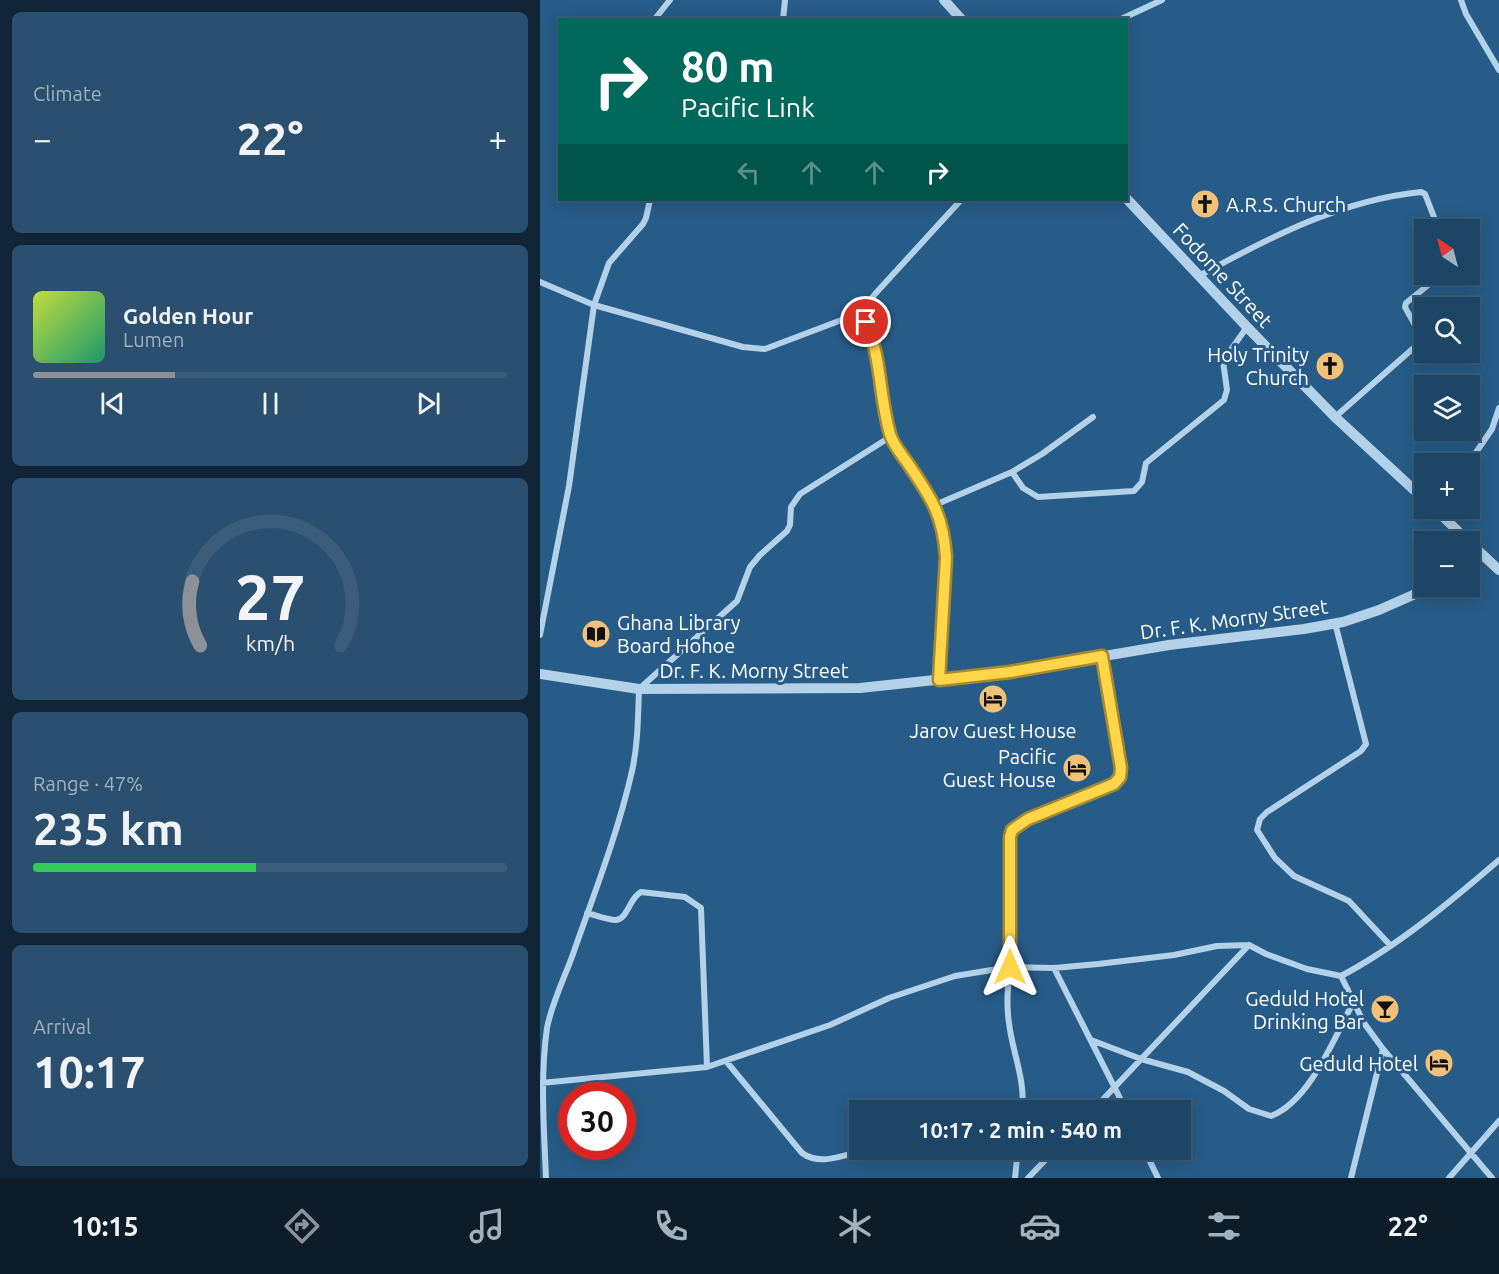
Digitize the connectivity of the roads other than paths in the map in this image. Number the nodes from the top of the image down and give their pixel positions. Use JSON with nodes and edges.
{"nodes":[{"id":1,"x":670,"y":0,"type":"edge"},
{"id":2,"x":785,"y":0,"type":"edge"},
{"id":3,"x":944,"y":0,"type":"edge"},
{"id":4,"x":1162,"y":0,"type":"edge"},
{"id":5,"x":1461,"y":0,"type":"edge"},
{"id":6,"x":656,"y":18,"type":"edge"},
{"id":7,"x":783,"y":18,"type":"edge"},
{"id":8,"x":960,"y":18,"type":"edge"},
{"id":9,"x":1123,"y":18,"type":"edge"},
{"id":10,"x":1499,"y":70,"type":"edge"},
{"id":11,"x":1128,"y":200,"type":"edge"},
{"id":12,"x":650,"y":201,"type":"edge"},
{"id":13,"x":960,"y":201,"type":"edge"},
{"id":14,"x":1435,"y":219,"type":"edge"},
{"id":15,"x":1199,"y":276,"type":"junction"},
{"id":16,"x":540,"y":282,"type":"edge"},
{"id":17,"x":1428,"y":285,"type":"edge"},
{"id":18,"x":594,"y":305,"type":"junction"},
{"id":19,"x":860,"y":313,"type":"junction"},
{"id":20,"x":1247,"y":327,"type":"junction"},
{"id":21,"x":1499,"y":408,"type":"edge"},
{"id":22,"x":1093,"y":417,"type":"dead end"},
{"id":23,"x":1335,"y":417,"type":"junction"},
{"id":24,"x":890,"y":437,"type":"junction"},
{"id":25,"x":1476,"y":453,"type":"edge"},
{"id":26,"x":1012,"y":472,"type":"junction"},
{"id":27,"x":1414,"y":490,"type":"edge"},
{"id":28,"x":935,"y":505,"type":"junction"},
{"id":29,"x":1445,"y":519,"type":"edge"},
{"id":30,"x":1456,"y":531,"type":"edge"},
{"id":31,"x":1480,"y":554,"type":"edge"},
{"id":32,"x":1499,"y":570,"type":"edge"},
{"id":33,"x":1414,"y":594,"type":"edge"},
{"id":34,"x":1335,"y":623,"type":"junction"},
{"id":35,"x":540,"y":635,"type":"edge"},
{"id":36,"x":1102,"y":656,"type":"junction"},
{"id":37,"x":540,"y":674,"type":"edge"},
{"id":38,"x":939,"y":680,"type":"junction"},
{"id":39,"x":639,"y":689,"type":"junction"},
{"id":40,"x":1499,"y":860,"type":"edge"},
{"id":41,"x":587,"y":913,"type":"junction"},
{"id":42,"x":1249,"y":945,"type":"junction"},
{"id":43,"x":1390,"y":945,"type":"junction"},
{"id":44,"x":1010,"y":967,"type":"junction"},
{"id":45,"x":1054,"y":968,"type":"junction"},
{"id":46,"x":1341,"y":976,"type":"junction"},
{"id":47,"x":1353,"y":1003,"type":"junction"},
{"id":48,"x":1091,"y":1040,"type":"junction"},
{"id":49,"x":1383,"y":1049,"type":"junction"},
{"id":50,"x":541,"y":1058,"type":"edge"},
{"id":51,"x":1141,"y":1059,"type":"junction"},
{"id":52,"x":726,"y":1061,"type":"junction"},
{"id":53,"x":707,"y":1067,"type":"junction"},
{"id":54,"x":541,"y":1083,"type":"edge"},
{"id":55,"x":1115,"y":1087,"type":"junction"},
{"id":56,"x":1022,"y":1100,"type":"edge"},
{"id":57,"x":1103,"y":1100,"type":"edge"},
{"id":58,"x":1121,"y":1100,"type":"edge"},
{"id":59,"x":1499,"y":1121,"type":"edge"},
{"id":60,"x":1471,"y":1152,"type":"junction"},
{"id":61,"x":849,"y":1154,"type":"edge"},
{"id":62,"x":1017,"y":1160,"type":"edge"},
{"id":63,"x":1045,"y":1160,"type":"edge"},
{"id":64,"x":1149,"y":1160,"type":"edge"},
{"id":65,"x":546,"y":1178,"type":"edge"},
{"id":66,"x":1015,"y":1178,"type":"edge"},
{"id":67,"x":1028,"y":1178,"type":"edge"},
{"id":68,"x":1158,"y":1178,"type":"edge"},
{"id":69,"x":1351,"y":1178,"type":"edge"},
{"id":70,"x":1449,"y":1178,"type":"edge"},
{"id":71,"x":1492,"y":1178,"type":"edge"}],
"edges":[{"from":1,"to":6,"type":"street"},
{"from":2,"to":7,"type":"street"},
{"from":3,"to":8,"type":"street"},
{"from":4,"to":9,"type":"street"},
{"from":5,"to":10,"type":"street"},
{"from":11,"to":15,"type":"street","name":"Fodome Street"},
{"from":12,"to":18,"type":"street"},
{"from":13,"to":19,"type":"street"},
{"from":14,"to":15,"type":"street"},
{"from":15,"to":20,"type":"street","name":"Fodome Street"},
{"from":16,"to":18,"type":"street"},
{"from":17,"to":23,"type":"street"},
{"from":18,"to":19,"type":"street"},
{"from":18,"to":35,"type":"street"},
{"from":19,"to":24,"type":"street"},
{"from":20,"to":23,"type":"street","name":"Fodome Street"},
{"from":20,"to":26,"type":"street"},
{"from":21,"to":25,"type":"street"},
{"from":22,"to":26,"type":"street"},
{"from":23,"to":27,"type":"street","name":"Fodome Street"},
{"from":24,"to":28,"type":"street"},
{"from":24,"to":39,"type":"street"},
{"from":26,"to":28,"type":"street"},
{"from":28,"to":38,"type":"street"},
{"from":29,"to":30,"type":"street"},
{"from":31,"to":32,"type":"street"},
{"from":33,"to":34,"type":"street","name":"Dr. F. K. Morny Street"},
{"from":34,"to":36,"type":"street","name":"Dr. F. K. Morny Street"},
{"from":34,"to":43,"type":"street"},
{"from":36,"to":38,"type":"street","name":"Dr. F. K. Morny Street"},
{"from":36,"to":44,"type":"street"},
{"from":37,"to":39,"type":"street","name":"Dr. F. K. Morny Street"},
{"from":38,"to":39,"type":"street","name":"Dr. F. K. Morny Street"},
{"from":39,"to":41,"type":"street"},
{"from":40,"to":43,"type":"street"},
{"from":41,"to":50,"type":"street"},
{"from":41,"to":53,"type":"street"},
{"from":42,"to":45,"type":"street"},
{"from":42,"to":46,"type":"street"},
{"from":42,"to":51,"type":"street"},
{"from":43,"to":46,"type":"street"},
{"from":44,"to":45,"type":"street"},
{"from":44,"to":52,"type":"street"},
{"from":44,"to":56,"type":"street"},
{"from":45,"to":48,"type":"street"},
{"from":46,"to":47,"type":"street"},
{"from":47,"to":49,"type":"street"},
{"from":47,"to":51,"type":"street"},
{"from":48,"to":51,"type":"street"},
{"from":48,"to":55,"type":"street"},
{"from":49,"to":60,"type":"street"},
{"from":49,"to":69,"type":"street"},
{"from":50,"to":54,"type":"street"},
{"from":51,"to":55,"type":"street"},
{"from":52,"to":53,"type":"street"},
{"from":52,"to":61,"type":"street"},
{"from":53,"to":54,"type":"street"},
{"from":54,"to":65,"type":"street"},
{"from":55,"to":57,"type":"street"},
{"from":55,"to":58,"type":"street"},
{"from":59,"to":60,"type":"street"},
{"from":60,"to":70,"type":"street"},
{"from":60,"to":71,"type":"street"},
{"from":62,"to":66,"type":"street"},
{"from":63,"to":67,"type":"street"},
{"from":64,"to":68,"type":"street"}]}
